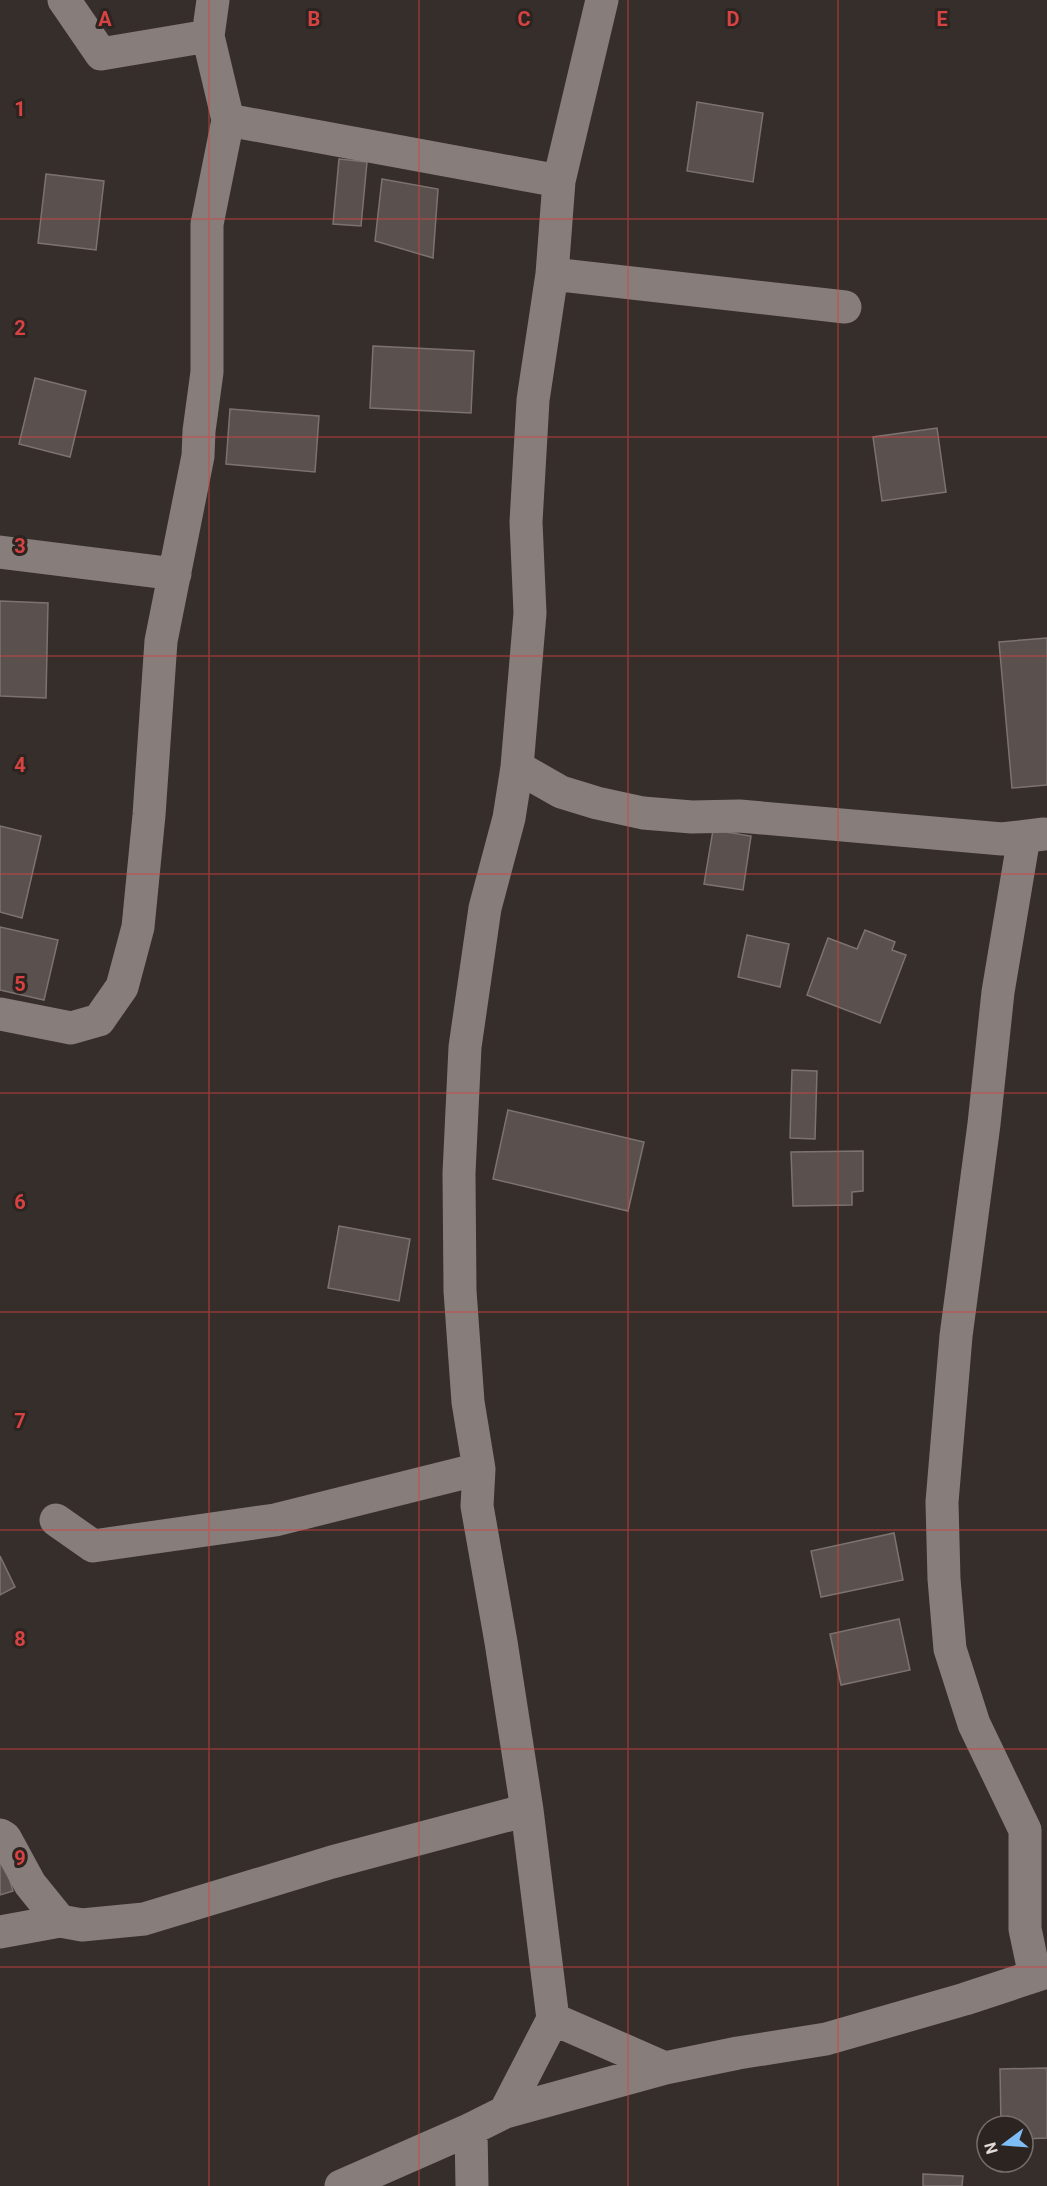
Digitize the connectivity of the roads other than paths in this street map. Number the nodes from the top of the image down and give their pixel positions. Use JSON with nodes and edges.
{"nodes":[{"id":1,"x":64,"y":0,"type":"edge"},
{"id":2,"x":213,"y":0,"type":"edge"},
{"id":3,"x":602,"y":0,"type":"edge"},
{"id":4,"x":208,"y":36,"type":"junction"},
{"id":5,"x":228,"y":120,"type":"junction"},
{"id":6,"x":559,"y":181,"type":"junction"},
{"id":7,"x":552,"y":274,"type":"junction"},
{"id":8,"x":845,"y":307,"type":"dead end"},
{"id":9,"x":0,"y":552,"type":"edge"},
{"id":10,"x":175,"y":574,"type":"junction"},
{"id":11,"x":517,"y":767,"type":"junction"},
{"id":12,"x":1036,"y":835,"type":"edge"},
{"id":13,"x":0,"y":1014,"type":"edge"},
{"id":14,"x":479,"y":1469,"type":"junction"},
{"id":15,"x":56,"y":1520,"type":"dead end"},
{"id":16,"x":527,"y":1810,"type":"junction"},
{"id":17,"x":0,"y":1834,"type":"edge"},
{"id":18,"x":60,"y":1921,"type":"junction"},
{"id":19,"x":0,"y":1932,"type":"edge"},
{"id":20,"x":1041,"y":1974,"type":"edge"},
{"id":21,"x":554,"y":2019,"type":"junction"},
{"id":22,"x":665,"y":2068,"type":"junction"},
{"id":23,"x":505,"y":2112,"type":"junction"},
{"id":24,"x":471,"y":2129,"type":"junction"},
{"id":25,"x":341,"y":2186,"type":"edge"},
{"id":26,"x":472,"y":2186,"type":"edge"}],
"edges":[{"from":1,"to":4,"type":"street"},
{"from":2,"to":4,"type":"street"},
{"from":3,"to":6,"type":"street"},
{"from":4,"to":5,"type":"street"},
{"from":5,"to":6,"type":"street"},
{"from":5,"to":10,"type":"street"},
{"from":6,"to":7,"type":"street"},
{"from":7,"to":8,"type":"street"},
{"from":7,"to":11,"type":"street"},
{"from":9,"to":10,"type":"street"},
{"from":10,"to":13,"type":"street"},
{"from":11,"to":12,"type":"street"},
{"from":11,"to":14,"type":"street"},
{"from":12,"to":20,"type":"street"},
{"from":14,"to":15,"type":"street"},
{"from":14,"to":16,"type":"street"},
{"from":16,"to":18,"type":"street"},
{"from":16,"to":21,"type":"street"},
{"from":17,"to":18,"type":"street"},
{"from":18,"to":19,"type":"street"},
{"from":20,"to":22,"type":"street"},
{"from":21,"to":22,"type":"street"},
{"from":21,"to":23,"type":"street"},
{"from":22,"to":23,"type":"street"},
{"from":23,"to":24,"type":"street"},
{"from":24,"to":25,"type":"street"},
{"from":24,"to":26,"type":"street"}]}
